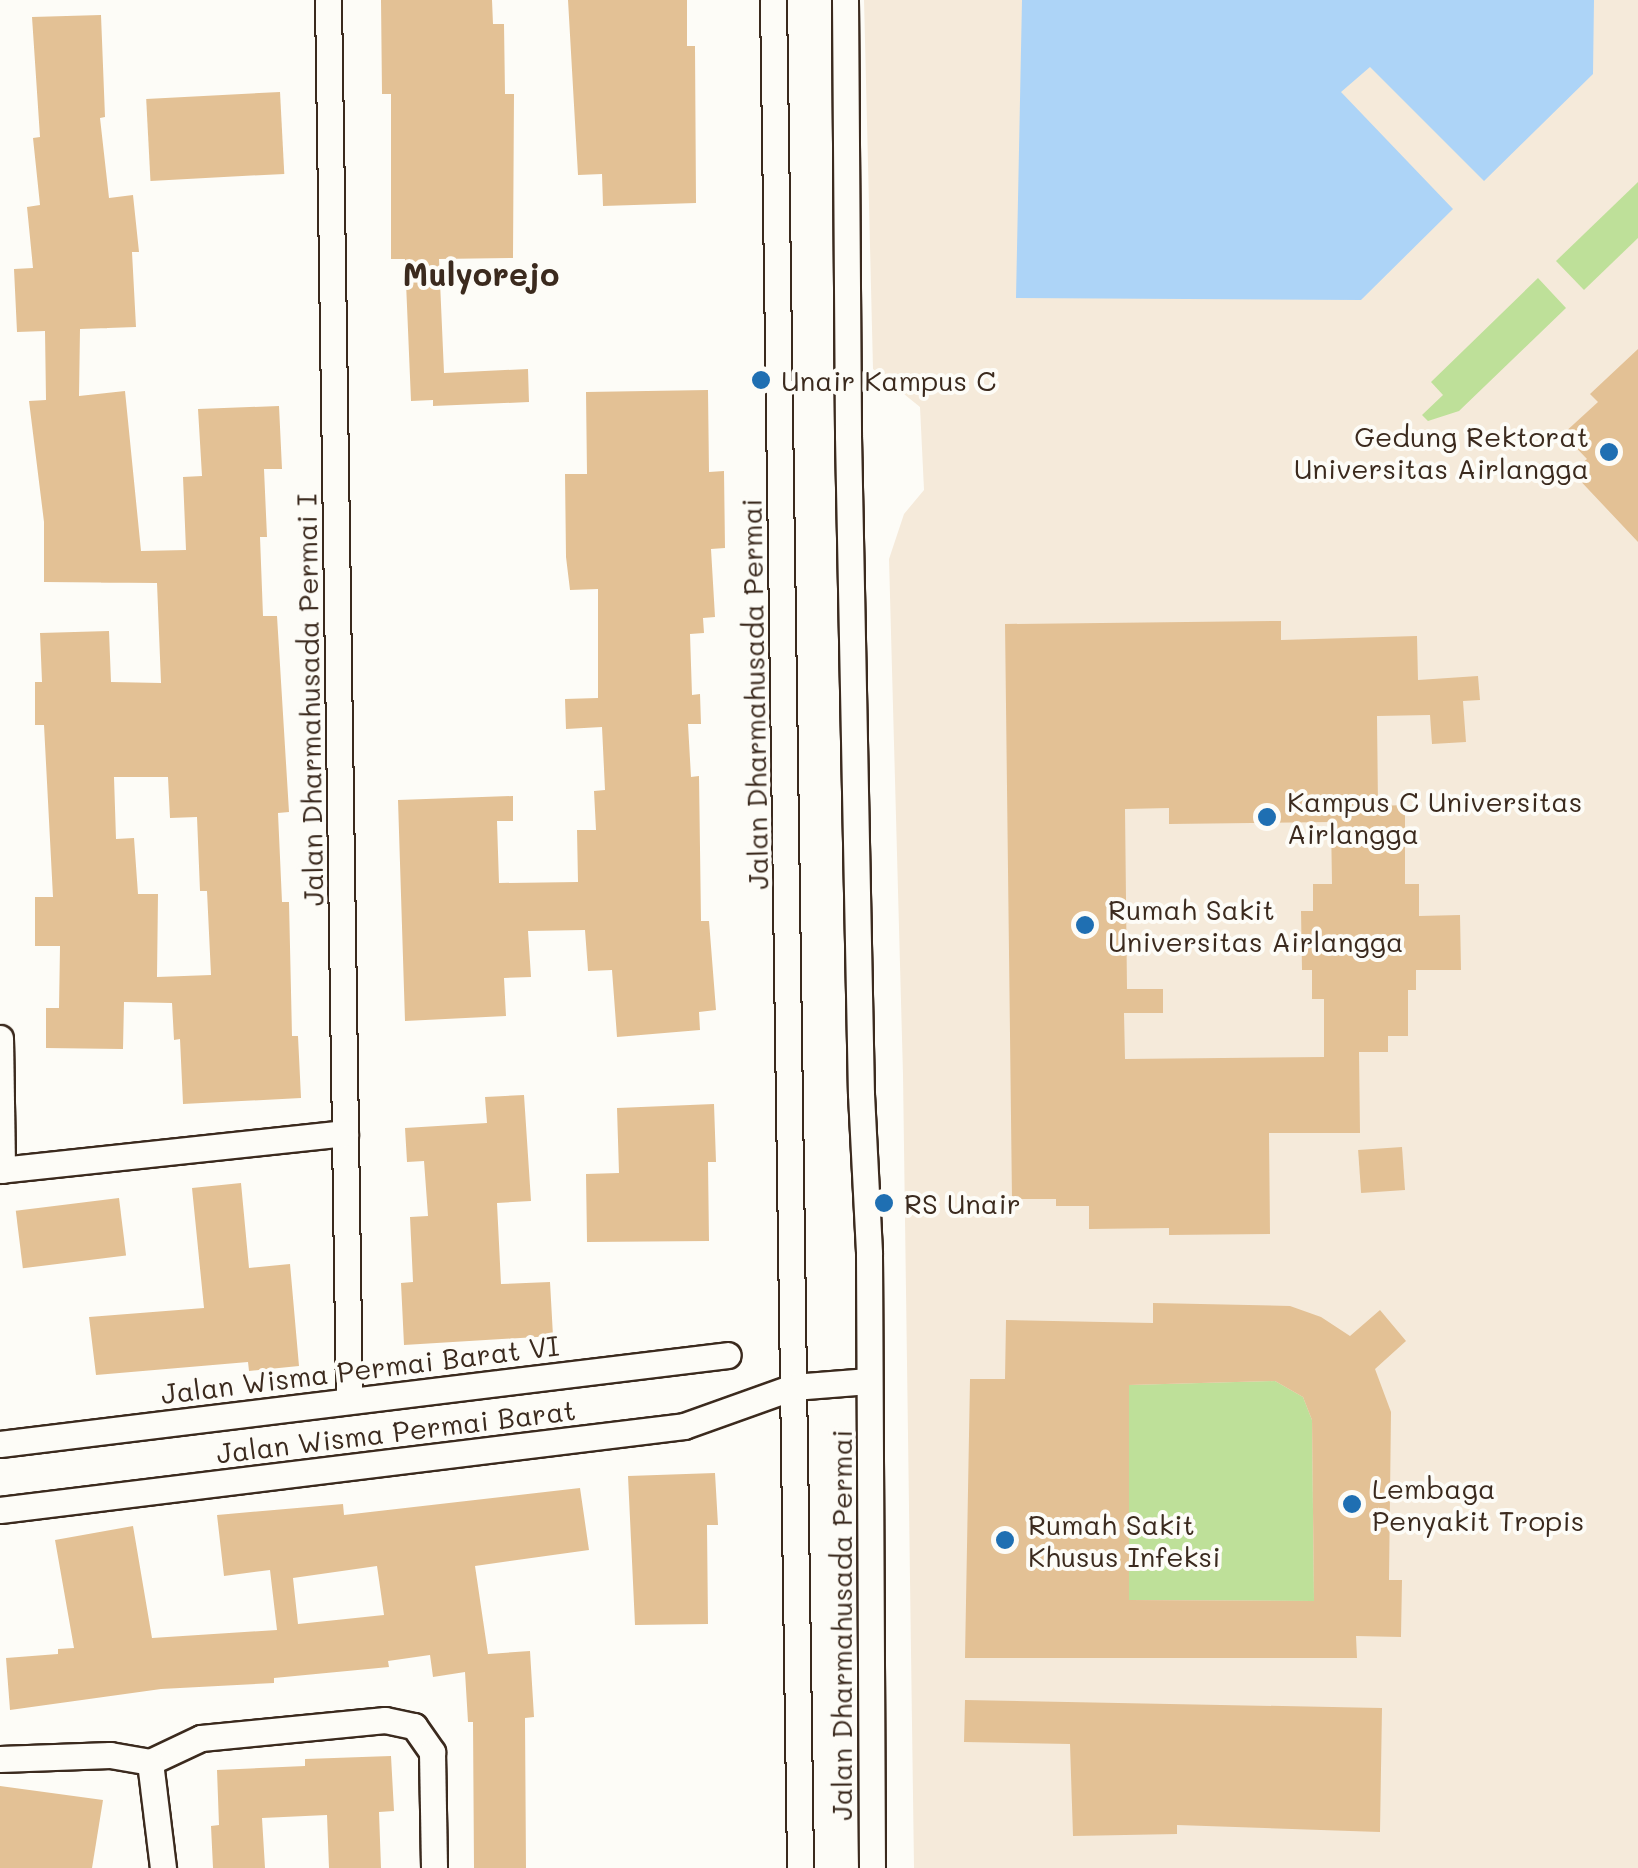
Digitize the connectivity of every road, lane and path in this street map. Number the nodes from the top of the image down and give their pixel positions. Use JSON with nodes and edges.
{"nodes":[{"id":1,"x":328,"y":0,"type":"edge"},
{"id":2,"x":773,"y":0,"type":"edge"},
{"id":3,"x":845,"y":0,"type":"edge"},
{"id":4,"x":0,"y":1038,"type":"edge"},
{"id":5,"x":345,"y":1132,"type":"junction"},
{"id":6,"x":1,"y":1170,"type":"edge"},
{"id":7,"x":728,"y":1355,"type":"dead end"},
{"id":8,"x":869,"y":1381,"type":"junction"},
{"id":9,"x":793,"y":1387,"type":"junction"},
{"id":10,"x":349,"y":1399,"type":"junction"},
{"id":11,"x":0,"y":1444,"type":"edge"},
{"id":12,"x":0,"y":1510,"type":"edge"},
{"id":13,"x":0,"y":1760,"type":"edge"},
{"id":14,"x":150,"y":1762,"type":"junction"},
{"id":15,"x":163,"y":1868,"type":"edge"},
{"id":16,"x":434,"y":1868,"type":"edge"},
{"id":17,"x":800,"y":1868,"type":"edge"},
{"id":18,"x":872,"y":1868,"type":"edge"}],
"edges":[{"from":1,"to":5,"type":"street","name":"Jalan Dharmahusada Permai I"},
{"from":2,"to":9,"type":"street","name":"Jalan Dharmahusada Permai"},
{"from":3,"to":8,"type":"street","name":"Jalan Dharmahusada Permai"},
{"from":4,"to":6,"type":"street"},
{"from":5,"to":6,"type":"street"},
{"from":5,"to":10,"type":"street","name":"Jalan Dharmahusada Permai I"},
{"from":7,"to":10,"type":"street","name":"Jalan Wisma Permai Barat VI"},
{"from":8,"to":9,"type":"street"},
{"from":8,"to":18,"type":"street","name":"Jalan Dharmahusada Permai"},
{"from":9,"to":12,"type":"street","name":"Jalan Wisma Permai Barat"},
{"from":9,"to":17,"type":"street","name":"Jalan Dharmahusada Permai"},
{"from":10,"to":11,"type":"street","name":"Jalan Wisma Permai Barat VI"},
{"from":13,"to":14,"type":"street"},
{"from":14,"to":15,"type":"street"},
{"from":14,"to":16,"type":"street"}]}
